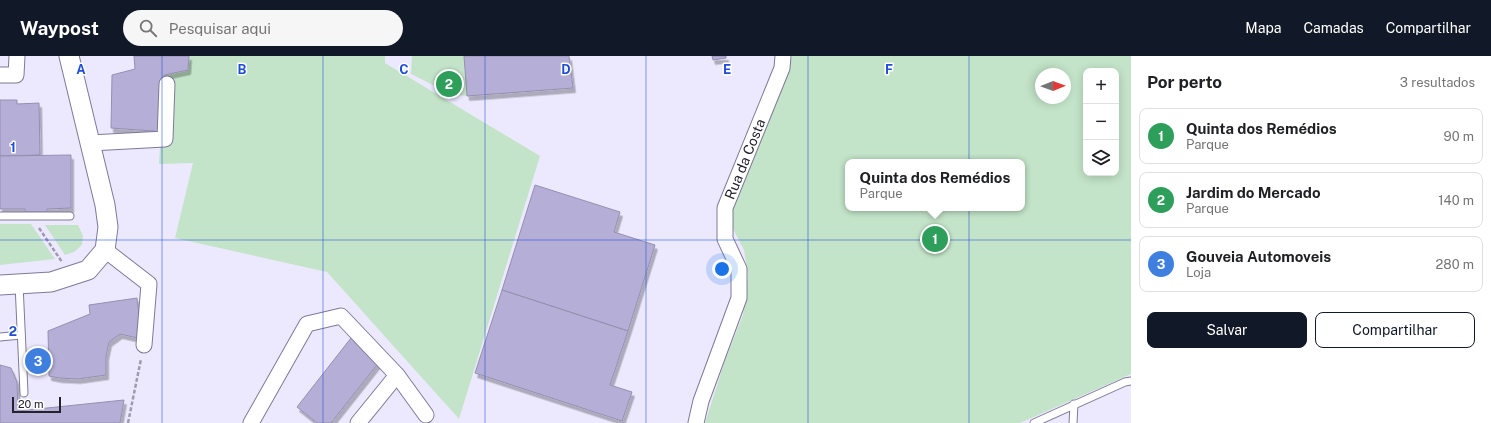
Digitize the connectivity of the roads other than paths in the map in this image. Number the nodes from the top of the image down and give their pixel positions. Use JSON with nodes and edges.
{"nodes":[{"id":1,"x":17,"y":56,"type":"edge"},
{"id":2,"x":69,"y":56,"type":"edge"},
{"id":3,"x":783,"y":56,"type":"edge"},
{"id":4,"x":0,"y":75,"type":"edge"},
{"id":5,"x":167,"y":84,"type":"dead end"},
{"id":6,"x":90,"y":143,"type":"junction"},
{"id":7,"x":0,"y":216,"type":"edge"},
{"id":8,"x":70,"y":216,"type":"dead end"},
{"id":9,"x":105,"y":250,"type":"junction"},
{"id":10,"x":19,"y":284,"type":"junction"},
{"id":11,"x":0,"y":285,"type":"edge"},
{"id":12,"x":21,"y":336,"type":"junction"},
{"id":13,"x":0,"y":337,"type":"edge"},
{"id":14,"x":144,"y":345,"type":"road end"},
{"id":15,"x":397,"y":376,"type":"junction"},
{"id":16,"x":1131,"y":381,"type":"edge"},
{"id":17,"x":24,"y":393,"type":"dead end"},
{"id":18,"x":1074,"y":404,"type":"junction"},
{"id":19,"x":426,"y":415,"type":"dead end"},
{"id":20,"x":251,"y":423,"type":"edge"},
{"id":21,"x":358,"y":423,"type":"edge"},
{"id":22,"x":696,"y":423,"type":"edge"},
{"id":23,"x":1034,"y":423,"type":"edge"},
{"id":24,"x":1073,"y":423,"type":"edge"}],
"edges":[{"from":1,"to":4,"type":"street"},
{"from":2,"to":6,"type":"street"},
{"from":3,"to":22,"type":"street","name":"Rua da Costa"},
{"from":5,"to":6,"type":"street"},
{"from":6,"to":9,"type":"street"},
{"from":7,"to":8,"type":"lane"},
{"from":9,"to":10,"type":"street"},
{"from":9,"to":14,"type":"street"},
{"from":10,"to":11,"type":"street"},
{"from":10,"to":12,"type":"lane"},
{"from":12,"to":13,"type":"lane"},
{"from":12,"to":17,"type":"lane"},
{"from":15,"to":19,"type":"street"},
{"from":15,"to":20,"type":"street"},
{"from":15,"to":21,"type":"street"},
{"from":16,"to":18,"type":"lane"},
{"from":18,"to":23,"type":"lane"},
{"from":18,"to":24,"type":"lane"}]}
